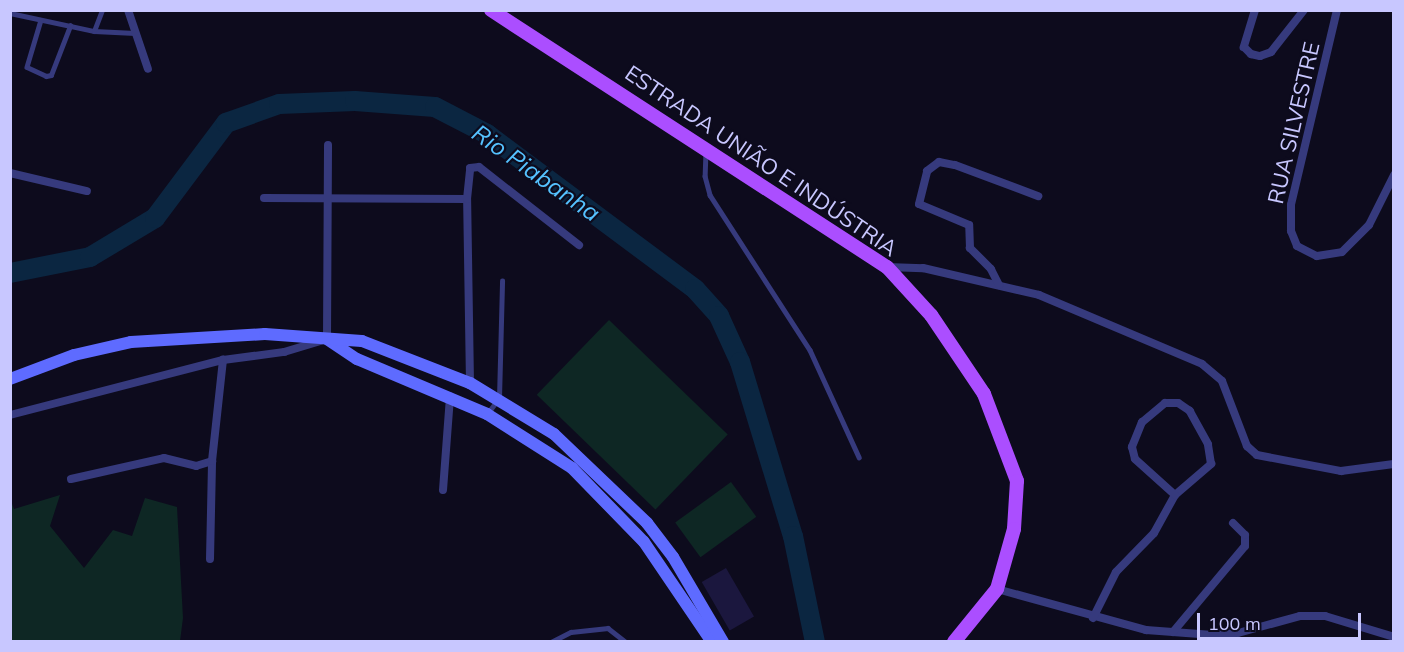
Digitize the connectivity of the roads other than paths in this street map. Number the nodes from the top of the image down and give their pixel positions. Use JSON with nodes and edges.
{"nodes":[{"id":1,"x":102,"y":10,"type":"edge"},
{"id":2,"x":128,"y":10,"type":"edge"},
{"id":3,"x":491,"y":10,"type":"edge"},
{"id":4,"x":1255,"y":10,"type":"edge"},
{"id":5,"x":1304,"y":10,"type":"edge"},
{"id":6,"x":1337,"y":10,"type":"edge"},
{"id":7,"x":10,"y":13,"type":"edge"},
{"id":8,"x":41,"y":20,"type":"junction"},
{"id":9,"x":70,"y":26,"type":"junction"},
{"id":10,"x":94,"y":32,"type":"junction"},
{"id":11,"x":135,"y":33,"type":"junction"},
{"id":12,"x":148,"y":69,"type":"dead end"},
{"id":13,"x":327,"y":145,"type":"dead end"},
{"id":14,"x":706,"y":149,"type":"junction"},
{"id":15,"x":10,"y":173,"type":"edge"},
{"id":16,"x":1394,"y":176,"type":"edge"},
{"id":17,"x":87,"y":192,"type":"dead end"},
{"id":18,"x":1038,"y":196,"type":"dead end"},
{"id":19,"x":264,"y":198,"type":"dead end"},
{"id":20,"x":327,"y":198,"type":"junction"},
{"id":21,"x":467,"y":199,"type":"junction"},
{"id":22,"x":579,"y":245,"type":"dead end"},
{"id":23,"x":887,"y":267,"type":"junction"},
{"id":24,"x":502,"y":280,"type":"dead end"},
{"id":25,"x":999,"y":285,"type":"junction"},
{"id":26,"x":327,"y":339,"type":"junction"},
{"id":27,"x":223,"y":360,"type":"junction"},
{"id":28,"x":10,"y":379,"type":"edge"},
{"id":29,"x":470,"y":382,"type":"junction"},
{"id":30,"x":450,"y":396,"type":"junction"},
{"id":31,"x":499,"y":398,"type":"junction"},
{"id":32,"x":488,"y":414,"type":"junction"},
{"id":33,"x":10,"y":415,"type":"edge"},
{"id":34,"x":859,"y":457,"type":"dead end"},
{"id":35,"x":212,"y":461,"type":"junction"},
{"id":36,"x":1394,"y":464,"type":"edge"},
{"id":37,"x":71,"y":479,"type":"dead end"},
{"id":38,"x":443,"y":490,"type":"dead end"},
{"id":39,"x":1175,"y":495,"type":"junction"},
{"id":40,"x":1233,"y":523,"type":"dead end"},
{"id":41,"x":658,"y":537,"type":"junction"},
{"id":42,"x":644,"y":542,"type":"junction"},
{"id":43,"x":210,"y":559,"type":"dead end"},
{"id":44,"x":997,"y":589,"type":"junction"},
{"id":45,"x":1093,"y":618,"type":"junction"},
{"id":46,"x":1173,"y":632,"type":"junction"},
{"id":47,"x":1394,"y":637,"type":"edge"},
{"id":48,"x":551,"y":642,"type":"edge"},
{"id":49,"x":626,"y":642,"type":"edge"},
{"id":50,"x":712,"y":642,"type":"edge"},
{"id":51,"x":723,"y":642,"type":"edge"},
{"id":52,"x":954,"y":642,"type":"edge"}],
"edges":[{"from":1,"to":10,"type":"lane"},
{"from":2,"to":11,"type":"street"},
{"from":3,"to":14,"type":"main road","name":"ESTRADA UNIÃO E INDÚSTRIA"},
{"from":4,"to":5,"type":"street","name":"RUA SILVESTRE"},
{"from":6,"to":16,"type":"street","name":"RUA SILVESTRE"},
{"from":7,"to":8,"type":"lane"},
{"from":8,"to":9,"type":"lane"},
{"from":8,"to":9,"type":"lane"},
{"from":9,"to":10,"type":"lane"},
{"from":10,"to":11,"type":"lane"},
{"from":11,"to":12,"type":"street"},
{"from":13,"to":20,"type":"street"},
{"from":14,"to":23,"type":"main road","name":"ESTRADA UNIÃO E INDÚSTRIA"},
{"from":14,"to":34,"type":"lane"},
{"from":15,"to":17,"type":"street"},
{"from":18,"to":25,"type":"street"},
{"from":19,"to":20,"type":"street"},
{"from":20,"to":21,"type":"street"},
{"from":20,"to":26,"type":"street"},
{"from":21,"to":22,"type":"street"},
{"from":21,"to":29,"type":"street"},
{"from":23,"to":25,"type":"street"},
{"from":23,"to":44,"type":"main road","name":"ESTRADA UNIÃO E INDÚSTRIA"},
{"from":24,"to":31,"type":"lane"},
{"from":25,"to":36,"type":"street"},
{"from":26,"to":27,"type":"street"},
{"from":26,"to":28,"type":"street"},
{"from":26,"to":29,"type":"street"},
{"from":26,"to":30,"type":"street"},
{"from":27,"to":33,"type":"street"},
{"from":27,"to":35,"type":"street"},
{"from":29,"to":31,"type":"street"},
{"from":30,"to":32,"type":"street"},
{"from":30,"to":38,"type":"street"},
{"from":31,"to":32,"type":"lane"},
{"from":31,"to":41,"type":"street"},
{"from":32,"to":42,"type":"street"},
{"from":35,"to":37,"type":"street"},
{"from":35,"to":43,"type":"street"},
{"from":39,"to":39,"type":"street"},
{"from":39,"to":45,"type":"street"},
{"from":40,"to":46,"type":"street"},
{"from":41,"to":42,"type":"street"},
{"from":41,"to":51,"type":"street"},
{"from":42,"to":50,"type":"street"},
{"from":44,"to":45,"type":"street"},
{"from":44,"to":52,"type":"main road","name":"ESTRADA UNIÃO E INDÚSTRIA"},
{"from":45,"to":46,"type":"street"},
{"from":46,"to":47,"type":"street"},
{"from":48,"to":49,"type":"lane"}]}
